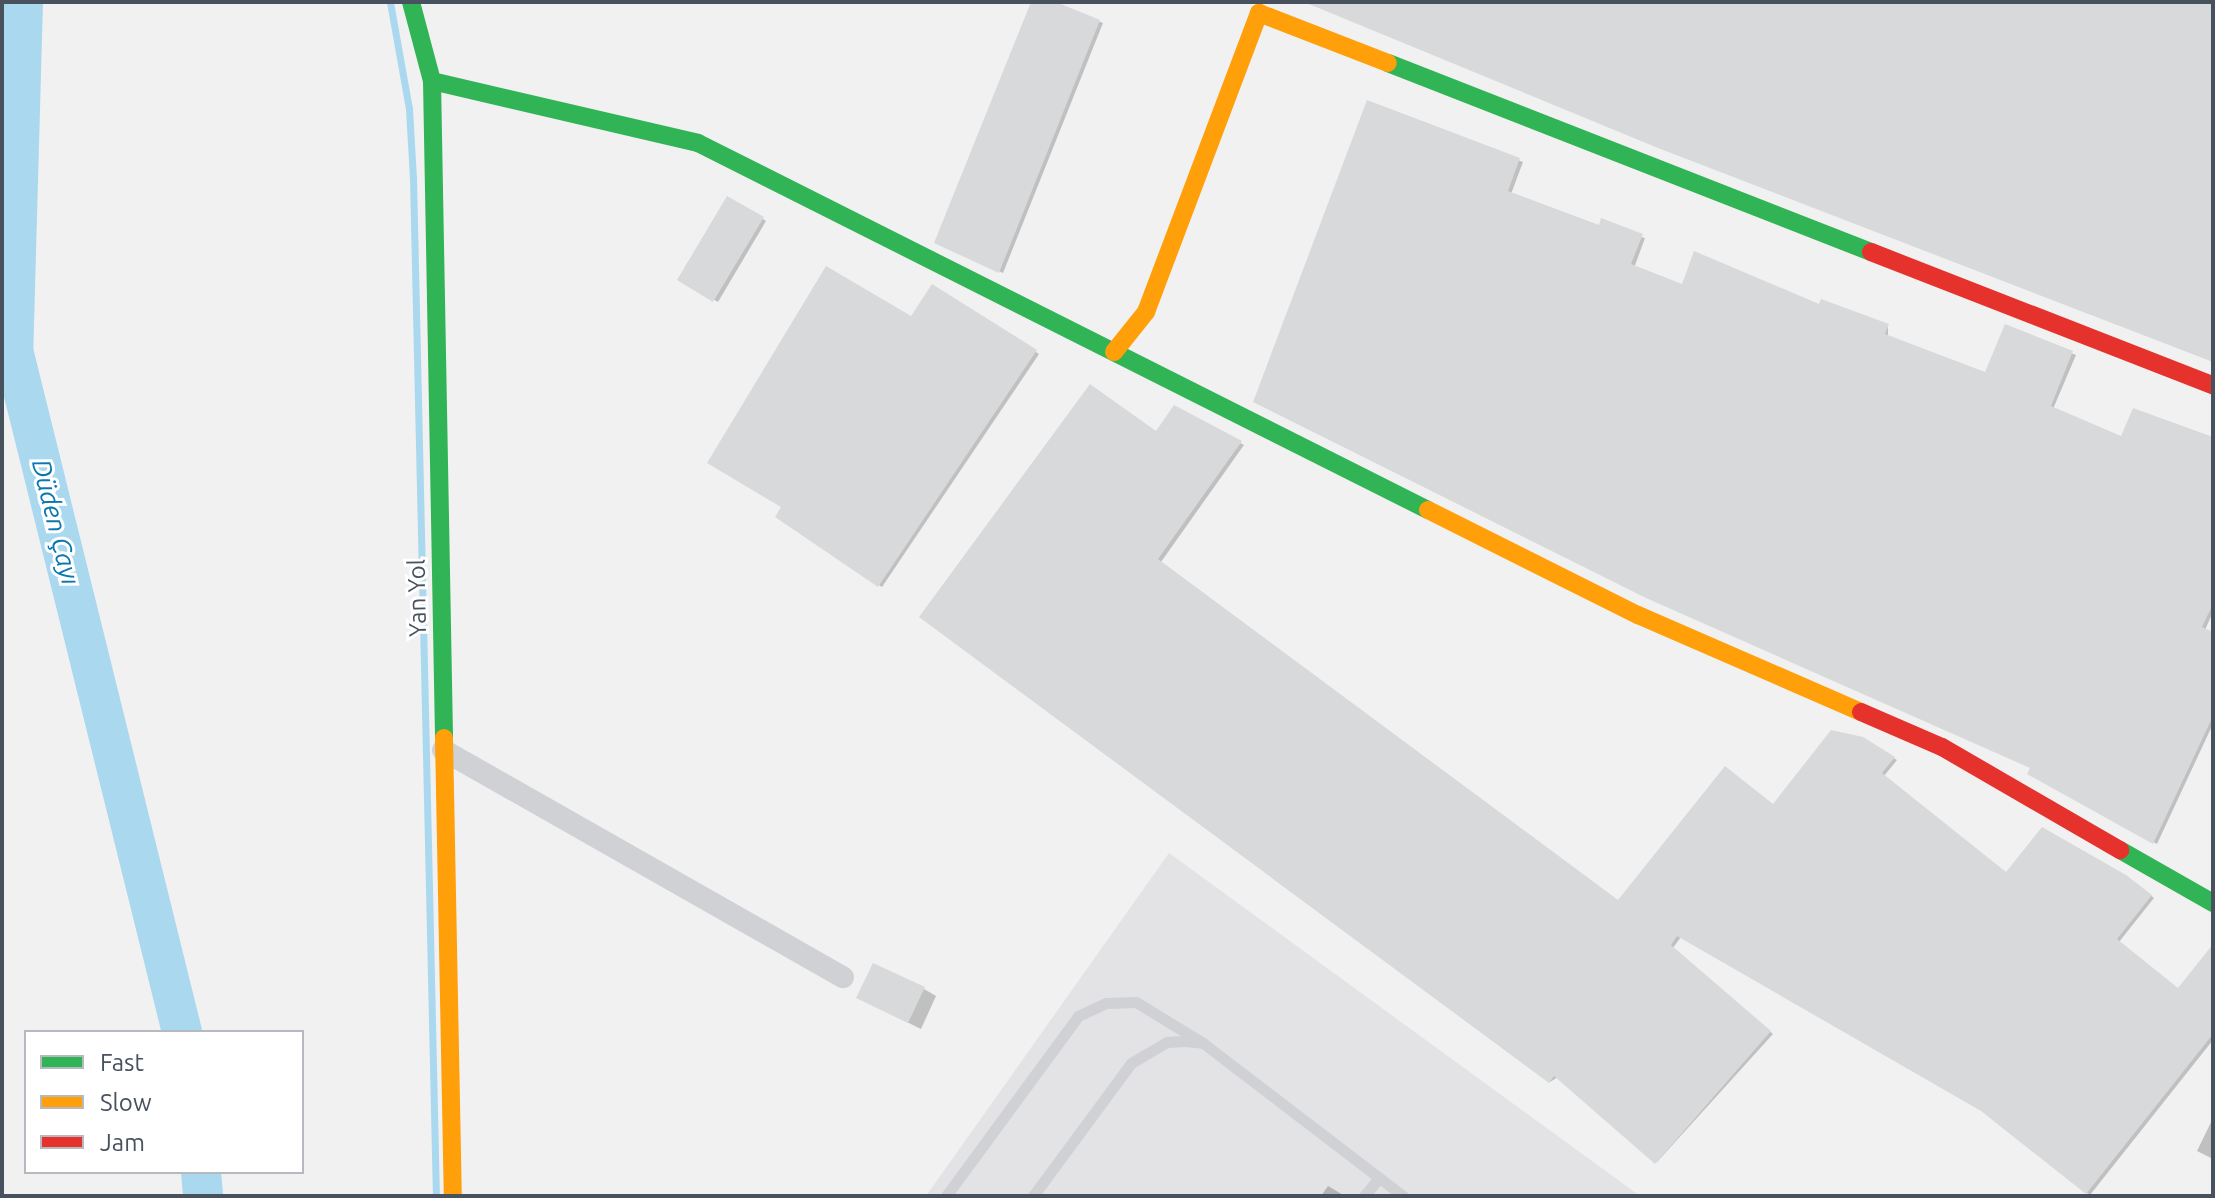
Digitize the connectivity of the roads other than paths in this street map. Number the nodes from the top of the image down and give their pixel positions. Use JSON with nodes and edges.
{"nodes":[{"id":1,"x":411,"y":2,"type":"edge"},
{"id":2,"x":432,"y":81,"type":"junction"},
{"id":3,"x":1114,"y":352,"type":"junction"},
{"id":4,"x":2213,"y":385,"type":"edge"},
{"id":5,"x":443,"y":750,"type":"junction"},
{"id":6,"x":2213,"y":903,"type":"edge"},
{"id":7,"x":843,"y":977,"type":"dead end"},
{"id":8,"x":1203,"y":1043,"type":"junction"},
{"id":9,"x":1379,"y":1178,"type":"junction"},
{"id":10,"x":453,"y":1196,"type":"edge"},
{"id":11,"x":946,"y":1196,"type":"edge"},
{"id":12,"x":1033,"y":1196,"type":"edge"},
{"id":13,"x":1364,"y":1196,"type":"edge"},
{"id":14,"x":1403,"y":1196,"type":"edge"}],
"edges":[{"from":1,"to":2,"type":"street","name":"Yan Yol"},
{"from":2,"to":3,"type":"street"},
{"from":2,"to":5,"type":"street","name":"Yan Yol"},
{"from":3,"to":4,"type":"street"},
{"from":3,"to":6,"type":"street"},
{"from":5,"to":7,"type":"street"},
{"from":5,"to":10,"type":"street","name":"Yan Yol"},
{"from":8,"to":9,"type":"lane"},
{"from":8,"to":11,"type":"lane"},
{"from":8,"to":12,"type":"lane"},
{"from":9,"to":13,"type":"lane"},
{"from":9,"to":14,"type":"lane"}]}
